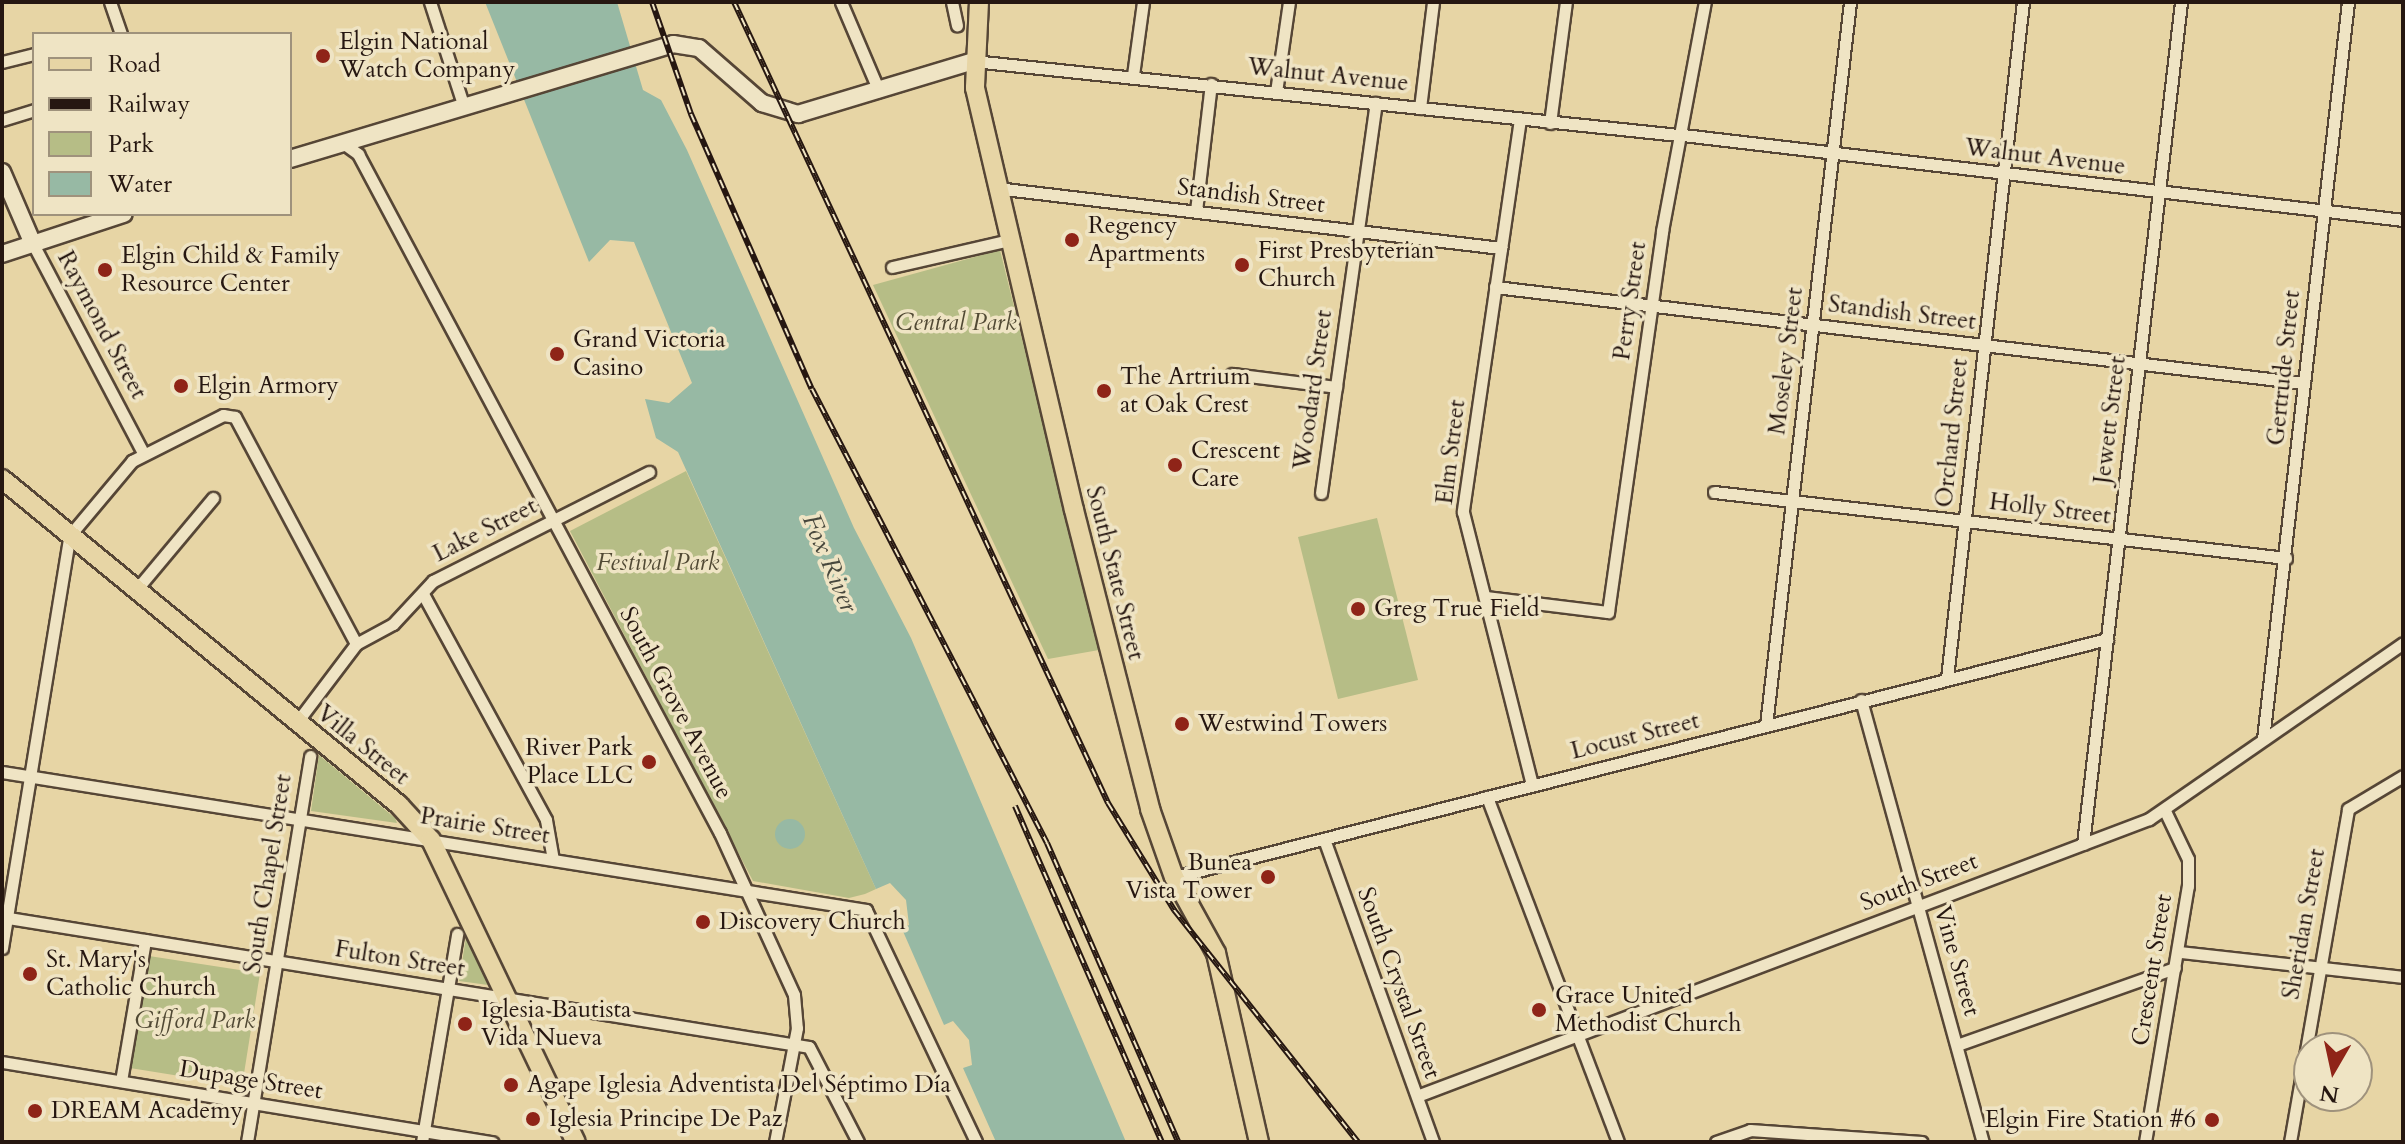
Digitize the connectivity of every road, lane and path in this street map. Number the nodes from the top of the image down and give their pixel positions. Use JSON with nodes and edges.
{"nodes":[{"id":1,"x":110,"y":2,"type":"edge"},
{"id":2,"x":430,"y":2,"type":"edge"},
{"id":3,"x":841,"y":2,"type":"edge"},
{"id":4,"x":952,"y":2,"type":"edge"},
{"id":5,"x":979,"y":2,"type":"edge"},
{"id":6,"x":1143,"y":2,"type":"edge"},
{"id":7,"x":1289,"y":2,"type":"edge"},
{"id":8,"x":1433,"y":2,"type":"edge"},
{"id":9,"x":1566,"y":2,"type":"edge"},
{"id":10,"x":1705,"y":2,"type":"edge"},
{"id":11,"x":1850,"y":2,"type":"edge"},
{"id":12,"x":2023,"y":2,"type":"edge"},
{"id":13,"x":2181,"y":2,"type":"edge"},
{"id":14,"x":2348,"y":2,"type":"edge"},
{"id":15,"x":957,"y":25,"type":"dead end"},
{"id":16,"x":120,"y":32,"type":"edge"},
{"id":17,"x":32,"y":54,"type":"edge"},
{"id":18,"x":973,"y":61,"type":"junction"},
{"id":19,"x":2,"y":62,"type":"edge"},
{"id":20,"x":1133,"y":75,"type":"junction"},
{"id":21,"x":1211,"y":84,"type":"junction"},
{"id":22,"x":879,"y":91,"type":"junction"},
{"id":23,"x":1276,"y":92,"type":"junction"},
{"id":24,"x":1376,"y":103,"type":"junction"},
{"id":25,"x":464,"y":107,"type":"junction"},
{"id":26,"x":1420,"y":108,"type":"junction"},
{"id":27,"x":32,"y":111,"type":"edge"},
{"id":28,"x":1520,"y":119,"type":"junction"},
{"id":29,"x":2,"y":120,"type":"edge"},
{"id":30,"x":1550,"y":123,"type":"junction"},
{"id":31,"x":1681,"y":135,"type":"junction"},
{"id":32,"x":353,"y":145,"type":"junction"},
{"id":33,"x":1832,"y":155,"type":"junction"},
{"id":34,"x":292,"y":159,"type":"edge"},
{"id":35,"x":2,"y":172,"type":"edge"},
{"id":36,"x":2003,"y":174,"type":"junction"},
{"id":37,"x":996,"y":188,"type":"junction"},
{"id":38,"x":2159,"y":192,"type":"junction"},
{"id":39,"x":1196,"y":211,"type":"junction"},
{"id":40,"x":2324,"y":211,"type":"junction"},
{"id":41,"x":118,"y":216,"type":"edge"},
{"id":42,"x":2403,"y":220,"type":"edge"},
{"id":43,"x":1358,"y":231,"type":"junction"},
{"id":44,"x":1009,"y":240,"type":"junction"},
{"id":45,"x":33,"y":244,"type":"junction"},
{"id":46,"x":1501,"y":248,"type":"junction"},
{"id":47,"x":2,"y":254,"type":"edge"},
{"id":48,"x":892,"y":267,"type":"dead end"},
{"id":49,"x":1495,"y":287,"type":"junction"},
{"id":50,"x":1653,"y":308,"type":"junction"},
{"id":51,"x":1812,"y":325,"type":"junction"},
{"id":52,"x":1984,"y":345,"type":"junction"},
{"id":53,"x":2139,"y":363,"type":"junction"},
{"id":54,"x":1232,"y":374,"type":"dead end"},
{"id":55,"x":2304,"y":383,"type":"junction"},
{"id":56,"x":1336,"y":387,"type":"junction"},
{"id":57,"x":143,"y":453,"type":"junction"},
{"id":58,"x":649,"y":472,"type":"dead end"},
{"id":59,"x":2,"y":479,"type":"edge"},
{"id":60,"x":1714,"y":492,"type":"dead end"},
{"id":61,"x":1321,"y":493,"type":"dead end"},
{"id":62,"x":213,"y":498,"type":"dead end"},
{"id":63,"x":1792,"y":501,"type":"junction"},
{"id":64,"x":553,"y":520,"type":"junction"},
{"id":65,"x":1965,"y":521,"type":"junction"},
{"id":66,"x":70,"y":535,"type":"junction"},
{"id":67,"x":2119,"y":539,"type":"junction"},
{"id":68,"x":2286,"y":558,"type":"junction"},
{"id":69,"x":136,"y":590,"type":"junction"},
{"id":70,"x":423,"y":594,"type":"junction"},
{"id":71,"x":1485,"y":597,"type":"junction"},
{"id":72,"x":2107,"y":639,"type":"junction"},
{"id":73,"x":2403,"y":643,"type":"edge"},
{"id":74,"x":356,"y":644,"type":"junction"},
{"id":75,"x":1947,"y":678,"type":"junction"},
{"id":76,"x":1861,"y":700,"type":"junction"},
{"id":77,"x":297,"y":722,"type":"junction"},
{"id":78,"x":1766,"y":725,"type":"junction"},
{"id":79,"x":2263,"y":739,"type":"junction"},
{"id":80,"x":310,"y":756,"type":"dead end"},
{"id":81,"x":2,"y":772,"type":"edge"},
{"id":82,"x":29,"y":776,"type":"junction"},
{"id":83,"x":2403,"y":776,"type":"edge"},
{"id":84,"x":1532,"y":785,"type":"junction"},
{"id":85,"x":1487,"y":797,"type":"junction"},
{"id":86,"x":2164,"y":809,"type":"junction"},
{"id":87,"x":300,"y":819,"type":"junction"},
{"id":88,"x":1324,"y":839,"type":"junction"},
{"id":89,"x":431,"y":840,"type":"junction"},
{"id":90,"x":2083,"y":844,"type":"junction"},
{"id":91,"x":553,"y":859,"type":"junction"},
{"id":92,"x":1174,"y":877,"type":"junction"},
{"id":93,"x":746,"y":891,"type":"junction"},
{"id":94,"x":1918,"y":905,"type":"junction"},
{"id":95,"x":5,"y":917,"type":"edge"},
{"id":96,"x":457,"y":934,"type":"dead end"},
{"id":97,"x":145,"y":940,"type":"junction"},
{"id":98,"x":2,"y":948,"type":"edge"},
{"id":99,"x":2180,"y":952,"type":"junction"},
{"id":100,"x":277,"y":962,"type":"junction"},
{"id":101,"x":2318,"y":966,"type":"junction"},
{"id":102,"x":2175,"y":968,"type":"junction"},
{"id":103,"x":2403,"y":977,"type":"edge"},
{"id":104,"x":448,"y":989,"type":"junction"},
{"id":105,"x":508,"y":1000,"type":"junction"},
{"id":106,"x":1576,"y":1036,"type":"junction"},
{"id":107,"x":791,"y":1044,"type":"junction"},
{"id":108,"x":1957,"y":1045,"type":"junction"},
{"id":109,"x":2,"y":1062,"type":"edge"},
{"id":110,"x":121,"y":1081,"type":"junction"},
{"id":111,"x":1417,"y":1096,"type":"junction"},
{"id":112,"x":254,"y":1103,"type":"junction"},
{"id":113,"x":423,"y":1136,"type":"edge"},
{"id":114,"x":1845,"y":1139,"type":"edge"},
{"id":115,"x":247,"y":1142,"type":"edge"},
{"id":116,"x":493,"y":1142,"type":"edge"},
{"id":117,"x":576,"y":1142,"type":"edge"},
{"id":118,"x":775,"y":1142,"type":"edge"},
{"id":119,"x":858,"y":1142,"type":"edge"},
{"id":120,"x":976,"y":1142,"type":"edge"},
{"id":121,"x":1259,"y":1142,"type":"edge"},
{"id":122,"x":1433,"y":1142,"type":"edge"},
{"id":123,"x":1618,"y":1142,"type":"edge"},
{"id":124,"x":1716,"y":1142,"type":"edge"},
{"id":125,"x":1922,"y":1142,"type":"edge"},
{"id":126,"x":1983,"y":1142,"type":"edge"},
{"id":127,"x":2145,"y":1142,"type":"edge"},
{"id":128,"x":2290,"y":1142,"type":"edge"}],
"edges":[{"from":1,"to":16,"type":"street"},
{"from":2,"to":25,"type":"street"},
{"from":3,"to":22,"type":"street"},
{"from":4,"to":15,"type":"street"},
{"from":5,"to":18,"type":"main road","name":"South State Street"},
{"from":6,"to":20,"type":"street"},
{"from":7,"to":23,"type":"street"},
{"from":8,"to":26,"type":"street"},
{"from":9,"to":30,"type":"street"},
{"from":10,"to":31,"type":"street","name":"Perry Street"},
{"from":11,"to":33,"type":"street","name":"Moseley Street"},
{"from":12,"to":36,"type":"street","name":"Orchard Street"},
{"from":13,"to":38,"type":"street","name":"Jewett Street"},
{"from":14,"to":40,"type":"street","name":"Gertrude Street"},
{"from":17,"to":19,"type":"street"},
{"from":18,"to":20,"type":"street","name":"Walnut Avenue"},
{"from":18,"to":22,"type":"street"},
{"from":18,"to":37,"type":"main road","name":"South State Street"},
{"from":20,"to":21,"type":"street","name":"Walnut Avenue"},
{"from":21,"to":23,"type":"street","name":"Walnut Avenue"},
{"from":21,"to":39,"type":"street"},
{"from":22,"to":25,"type":"street"},
{"from":23,"to":24,"type":"street","name":"Walnut Avenue"},
{"from":24,"to":26,"type":"street","name":"Walnut Avenue"},
{"from":24,"to":43,"type":"street","name":"Woodard Street"},
{"from":25,"to":32,"type":"street"},
{"from":26,"to":28,"type":"street","name":"Walnut Avenue"},
{"from":27,"to":29,"type":"street"},
{"from":28,"to":30,"type":"street","name":"Walnut Avenue"},
{"from":28,"to":46,"type":"street","name":"Elm Street"},
{"from":30,"to":31,"type":"street","name":"Walnut Avenue"},
{"from":31,"to":33,"type":"street","name":"Walnut Avenue"},
{"from":31,"to":50,"type":"street","name":"Perry Street"},
{"from":32,"to":34,"type":"street"},
{"from":32,"to":64,"type":"street","name":"South Grove Avenue"},
{"from":33,"to":36,"type":"street","name":"Walnut Avenue"},
{"from":33,"to":51,"type":"street","name":"Moseley Street"},
{"from":35,"to":45,"type":"street","name":"Raymond Street"},
{"from":36,"to":38,"type":"street","name":"Walnut Avenue"},
{"from":36,"to":52,"type":"street","name":"Orchard Street"},
{"from":37,"to":39,"type":"street","name":"Standish Street"},
{"from":37,"to":44,"type":"main road","name":"South State Street"},
{"from":38,"to":40,"type":"street","name":"Walnut Avenue"},
{"from":38,"to":53,"type":"street","name":"Jewett Street"},
{"from":39,"to":43,"type":"street","name":"Standish Street"},
{"from":40,"to":42,"type":"street","name":"Walnut Avenue"},
{"from":40,"to":55,"type":"street","name":"Gertrude Street"},
{"from":41,"to":45,"type":"street"},
{"from":43,"to":46,"type":"street","name":"Standish Street"},
{"from":43,"to":56,"type":"street","name":"Woodard Street"},
{"from":44,"to":48,"type":"street"},
{"from":44,"to":92,"type":"main road","name":"South State Street"},
{"from":45,"to":47,"type":"street"},
{"from":45,"to":57,"type":"street","name":"Raymond Street"},
{"from":46,"to":49,"type":"street","name":"Elm Street"},
{"from":49,"to":50,"type":"street","name":"Standish Street"},
{"from":49,"to":71,"type":"street","name":"Elm Street"},
{"from":50,"to":51,"type":"street","name":"Standish Street"},
{"from":50,"to":71,"type":"street","name":"Perry Street"},
{"from":51,"to":52,"type":"street","name":"Standish Street"},
{"from":51,"to":63,"type":"street","name":"Moseley Street"},
{"from":52,"to":53,"type":"street","name":"Standish Street"},
{"from":52,"to":65,"type":"street","name":"Orchard Street"},
{"from":53,"to":55,"type":"street","name":"Standish Street"},
{"from":53,"to":67,"type":"street","name":"Jewett Street"},
{"from":54,"to":56,"type":"street"},
{"from":55,"to":68,"type":"street","name":"Gertrude Street"},
{"from":56,"to":61,"type":"street","name":"Woodard Street"},
{"from":57,"to":66,"type":"street"},
{"from":57,"to":74,"type":"street"},
{"from":58,"to":64,"type":"street","name":"Lake Street"},
{"from":59,"to":66,"type":"main road","name":"Villa Street"},
{"from":60,"to":63,"type":"street","name":"Holly Street"},
{"from":62,"to":69,"type":"street"},
{"from":63,"to":65,"type":"street","name":"Holly Street"},
{"from":63,"to":78,"type":"street","name":"Moseley Street"},
{"from":64,"to":70,"type":"street","name":"Lake Street"},
{"from":64,"to":93,"type":"street","name":"South Grove Avenue"},
{"from":65,"to":67,"type":"street","name":"Holly Street"},
{"from":65,"to":75,"type":"street","name":"Orchard Street"},
{"from":66,"to":69,"type":"main road","name":"Villa Street"},
{"from":66,"to":82,"type":"street"},
{"from":67,"to":68,"type":"street","name":"Holly Street"},
{"from":67,"to":72,"type":"street","name":"Jewett Street"},
{"from":68,"to":79,"type":"street","name":"Gertrude Street"},
{"from":69,"to":77,"type":"main road","name":"Villa Street"},
{"from":70,"to":74,"type":"street","name":"Lake Street"},
{"from":70,"to":91,"type":"street"},
{"from":71,"to":84,"type":"street","name":"Elm Street"},
{"from":72,"to":75,"type":"street","name":"Locust Street"},
{"from":72,"to":90,"type":"street","name":"Jewett Street"},
{"from":73,"to":79,"type":"street","name":"South Street"},
{"from":74,"to":77,"type":"street","name":"Lake Street"},
{"from":75,"to":76,"type":"street","name":"Locust Street"},
{"from":76,"to":78,"type":"street","name":"Locust Street"},
{"from":76,"to":94,"type":"street","name":"Vine Street"},
{"from":77,"to":89,"type":"main road","name":"Villa Street"},
{"from":78,"to":84,"type":"street","name":"Locust Street"},
{"from":79,"to":86,"type":"street","name":"South Street"},
{"from":80,"to":87,"type":"street","name":"South Chapel Street"},
{"from":81,"to":82,"type":"street","name":"Prairie Street"},
{"from":82,"to":87,"type":"street","name":"Prairie Street"},
{"from":82,"to":95,"type":"street"},
{"from":83,"to":101,"type":"street","name":"Sheridan Street"},
{"from":84,"to":85,"type":"street","name":"Locust Street"},
{"from":85,"to":88,"type":"street","name":"Locust Street"},
{"from":85,"to":106,"type":"street"},
{"from":86,"to":90,"type":"street","name":"South Street"},
{"from":86,"to":99,"type":"street","name":"Crescent Street"},
{"from":87,"to":89,"type":"street","name":"Prairie Street"},
{"from":87,"to":100,"type":"street","name":"South Chapel Street"},
{"from":88,"to":92,"type":"street","name":"Locust Street"},
{"from":88,"to":111,"type":"street","name":"South Crystal Street"},
{"from":89,"to":91,"type":"street","name":"Prairie Street"},
{"from":89,"to":105,"type":"main road","name":"Villa Street"},
{"from":90,"to":94,"type":"street","name":"South Street"},
{"from":91,"to":93,"type":"street","name":"Prairie Street"},
{"from":92,"to":121,"type":"main road","name":"South State Street"},
{"from":93,"to":107,"type":"street","name":"South Grove Avenue"},
{"from":93,"to":120,"type":"street","name":"Prairie Street"},
{"from":94,"to":106,"type":"street","name":"South Street"},
{"from":94,"to":108,"type":"street","name":"Vine Street"},
{"from":95,"to":97,"type":"street","name":"Fulton Street"},
{"from":95,"to":98,"type":"street"},
{"from":96,"to":104,"type":"street"},
{"from":97,"to":100,"type":"street","name":"Fulton Street"},
{"from":97,"to":110,"type":"street"},
{"from":99,"to":101,"type":"street"},
{"from":99,"to":102,"type":"street","name":"Crescent Street"},
{"from":100,"to":104,"type":"street","name":"Fulton Street"},
{"from":100,"to":112,"type":"street","name":"South Chapel Street"},
{"from":101,"to":103,"type":"street"},
{"from":101,"to":128,"type":"street","name":"Sheridan Street"},
{"from":102,"to":108,"type":"street"},
{"from":102,"to":127,"type":"street","name":"Crescent Street"},
{"from":104,"to":105,"type":"street","name":"Fulton Street"},
{"from":104,"to":113,"type":"street"},
{"from":105,"to":107,"type":"street","name":"Fulton Street"},
{"from":105,"to":117,"type":"main road","name":"Villa Street"},
{"from":106,"to":111,"type":"street","name":"South Street"},
{"from":106,"to":123,"type":"street"},
{"from":107,"to":118,"type":"street","name":"South Grove Avenue"},
{"from":107,"to":119,"type":"street"},
{"from":108,"to":126,"type":"street","name":"Vine Street"},
{"from":109,"to":110,"type":"street","name":"Dupage Street"},
{"from":110,"to":112,"type":"street","name":"Dupage Street"},
{"from":111,"to":122,"type":"street","name":"South Crystal Street"},
{"from":112,"to":113,"type":"street","name":"Dupage Street"},
{"from":112,"to":115,"type":"street","name":"South Chapel Street"},
{"from":113,"to":116,"type":"street","name":"Dupage Street"},
{"from":114,"to":124,"type":"street"},
{"from":114,"to":125,"type":"street"}]}
